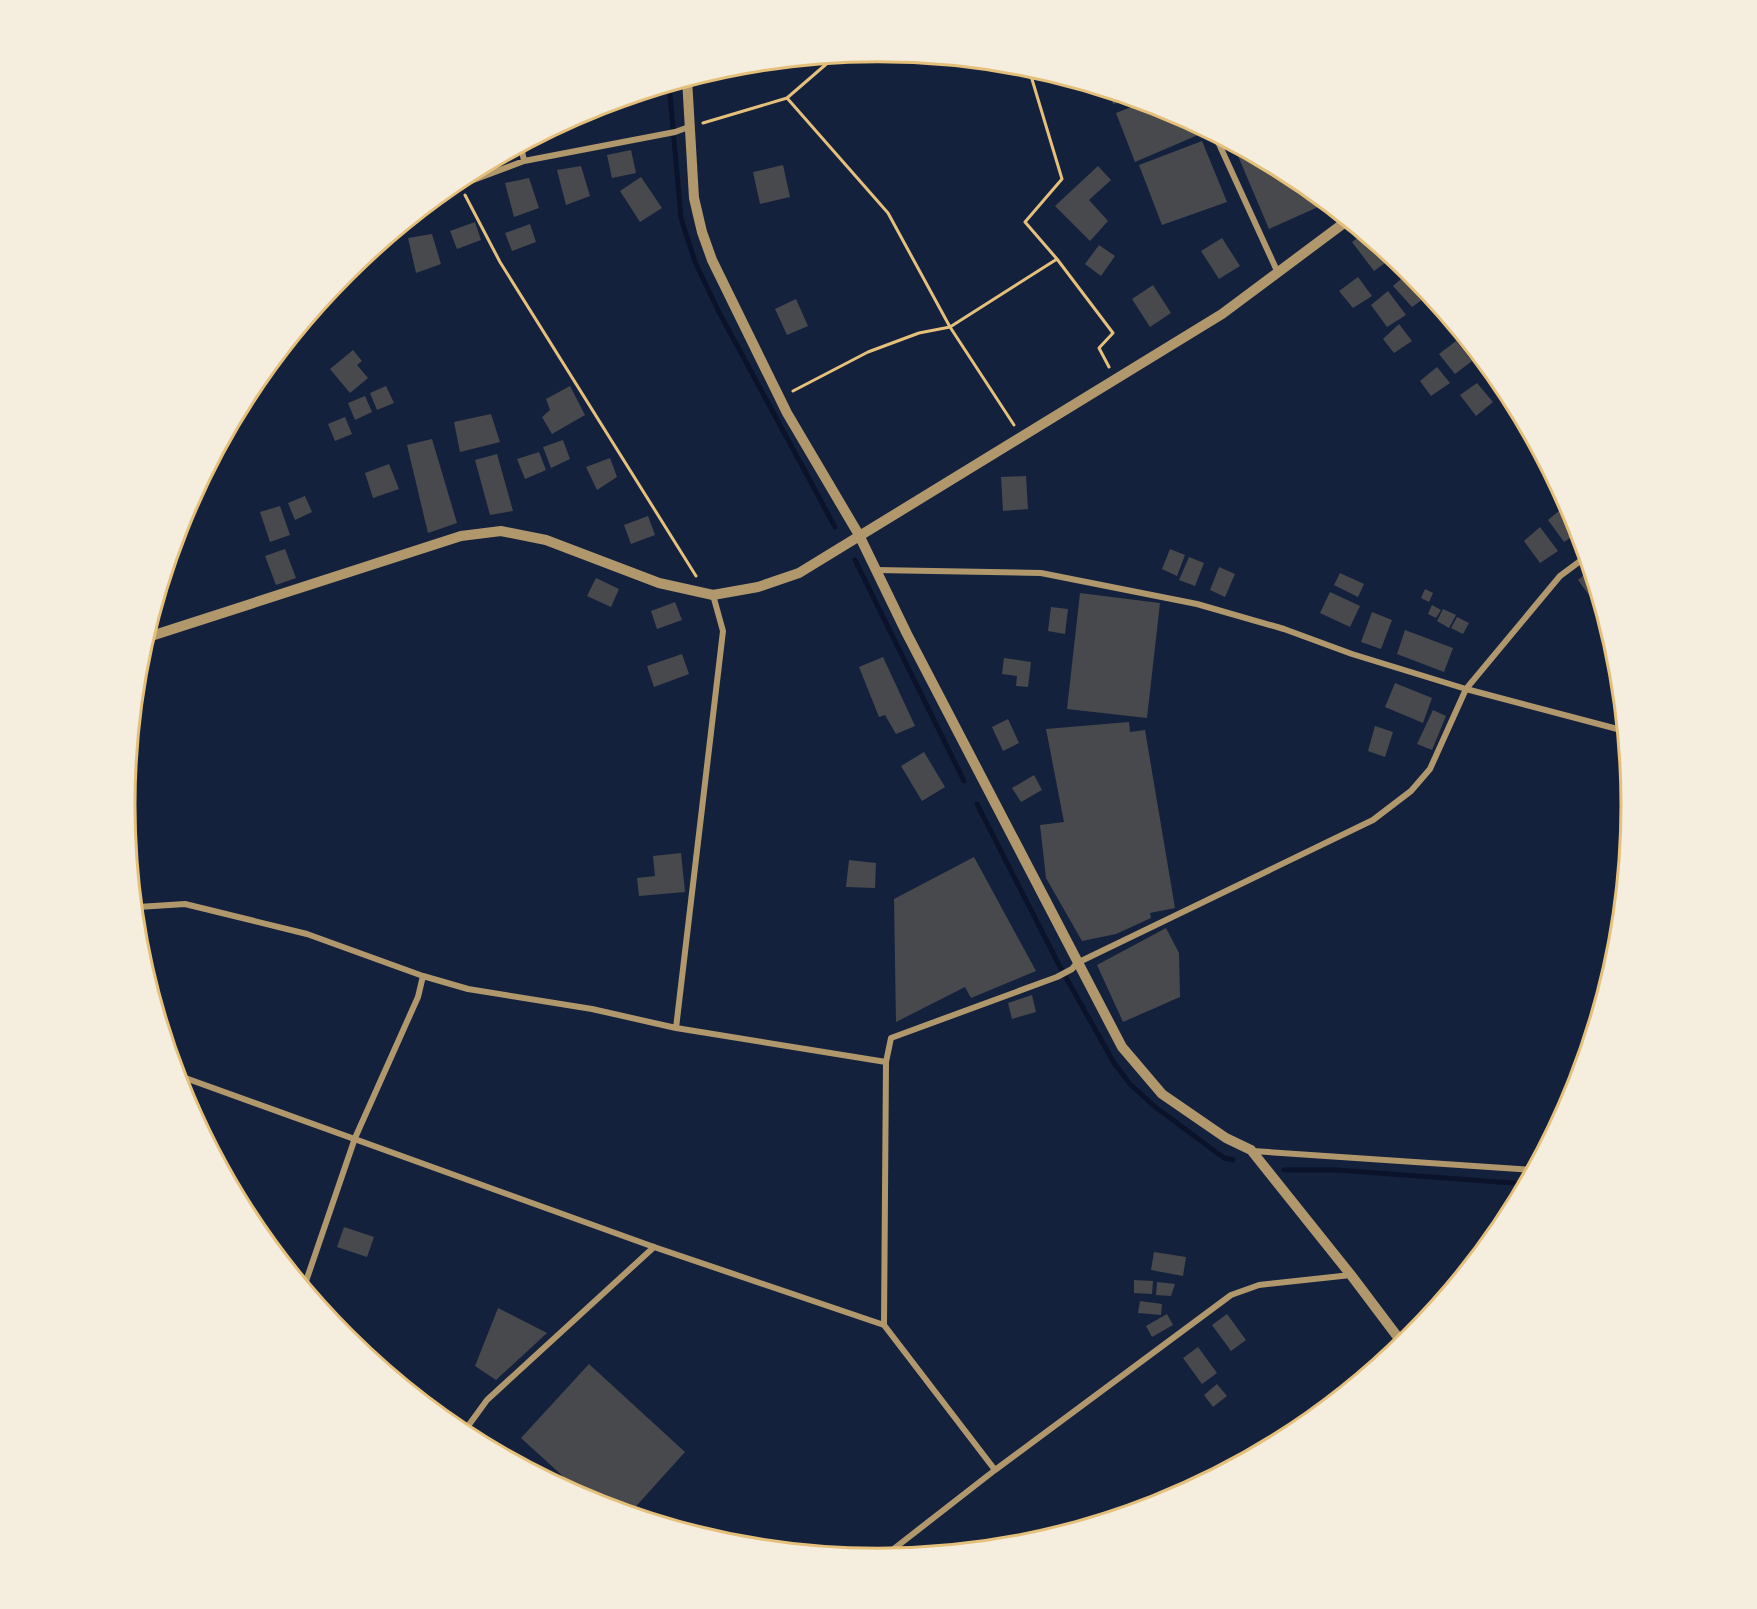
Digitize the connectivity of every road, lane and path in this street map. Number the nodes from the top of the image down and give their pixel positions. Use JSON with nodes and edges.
{"nodes":[{"id":1,"x":827,"y":63,"type":"edge"},
{"id":2,"x":1032,"y":78,"type":"edge"},
{"id":3,"x":687,"y":87,"type":"edge"},
{"id":4,"x":787,"y":98,"type":"junction"},
{"id":5,"x":690,"y":127,"type":"junction"},
{"id":6,"x":1219,"y":144,"type":"edge"},
{"id":7,"x":522,"y":153,"type":"edge"},
{"id":8,"x":524,"y":161,"type":"junction"},
{"id":9,"x":482,"y":177,"type":"edge"},
{"id":10,"x":462,"y":190,"type":"edge"},
{"id":11,"x":1342,"y":224,"type":"edge"},
{"id":12,"x":1058,"y":259,"type":"junction"},
{"id":13,"x":1278,"y":273,"type":"junction"},
{"id":14,"x":950,"y":327,"type":"junction"},
{"id":15,"x":1116,"y":379,"type":"junction"},
{"id":16,"x":779,"y":398,"type":"junction"},
{"id":17,"x":1022,"y":436,"type":"junction"},
{"id":18,"x":859,"y":535,"type":"junction"},
{"id":19,"x":1580,"y":561,"type":"edge"},
{"id":20,"x":876,"y":570,"type":"junction"},
{"id":21,"x":713,"y":595,"type":"junction"},
{"id":22,"x":156,"y":634,"type":"edge"},
{"id":23,"x":1466,"y":689,"type":"junction"},
{"id":24,"x":1617,"y":729,"type":"edge"},
{"id":25,"x":143,"y":907,"type":"edge"},
{"id":26,"x":1075,"y":966,"type":"junction"},
{"id":27,"x":423,"y":976,"type":"junction"},
{"id":28,"x":676,"y":1028,"type":"junction"},
{"id":29,"x":886,"y":1062,"type":"junction"},
{"id":30,"x":189,"y":1080,"type":"edge"},
{"id":31,"x":355,"y":1138,"type":"junction"},
{"id":32,"x":1251,"y":1150,"type":"junction"},
{"id":33,"x":1526,"y":1169,"type":"edge"},
{"id":34,"x":654,"y":1246,"type":"junction"},
{"id":35,"x":1351,"y":1275,"type":"junction"},
{"id":36,"x":307,"y":1278,"type":"edge"},
{"id":37,"x":884,"y":1325,"type":"junction"},
{"id":38,"x":1397,"y":1336,"type":"edge"},
{"id":39,"x":469,"y":1424,"type":"edge"},
{"id":40,"x":995,"y":1470,"type":"junction"},
{"id":41,"x":896,"y":1547,"type":"edge"}],
"edges":[{"from":1,"to":4,"type":"path"},
{"from":2,"to":12,"type":"path"},
{"from":3,"to":5,"type":"street"},
{"from":4,"to":5,"type":"path"},
{"from":4,"to":14,"type":"path"},
{"from":5,"to":8,"type":"street"},
{"from":5,"to":16,"type":"street"},
{"from":6,"to":13,"type":"street"},
{"from":7,"to":8,"type":"street"},
{"from":8,"to":9,"type":"street"},
{"from":10,"to":21,"type":"path"},
{"from":11,"to":13,"type":"street"},
{"from":12,"to":14,"type":"path"},
{"from":12,"to":15,"type":"path"},
{"from":13,"to":15,"type":"street"},
{"from":14,"to":16,"type":"path"},
{"from":14,"to":17,"type":"path"},
{"from":15,"to":17,"type":"street"},
{"from":16,"to":18,"type":"street"},
{"from":17,"to":18,"type":"street"},
{"from":18,"to":20,"type":"street"},
{"from":18,"to":21,"type":"street"},
{"from":19,"to":23,"type":"street"},
{"from":20,"to":23,"type":"street"},
{"from":20,"to":26,"type":"street"},
{"from":21,"to":22,"type":"street"},
{"from":21,"to":28,"type":"street"},
{"from":23,"to":24,"type":"street"},
{"from":23,"to":26,"type":"street"},
{"from":25,"to":27,"type":"street"},
{"from":26,"to":29,"type":"street"},
{"from":26,"to":32,"type":"street"},
{"from":27,"to":28,"type":"street"},
{"from":27,"to":31,"type":"street"},
{"from":28,"to":29,"type":"street"},
{"from":29,"to":37,"type":"street"},
{"from":30,"to":31,"type":"street"},
{"from":31,"to":34,"type":"street"},
{"from":31,"to":36,"type":"street"},
{"from":32,"to":33,"type":"street"},
{"from":32,"to":35,"type":"street"},
{"from":34,"to":37,"type":"street"},
{"from":34,"to":39,"type":"street"},
{"from":35,"to":38,"type":"street"},
{"from":35,"to":40,"type":"street"},
{"from":37,"to":40,"type":"street"},
{"from":40,"to":41,"type":"street"}]}
